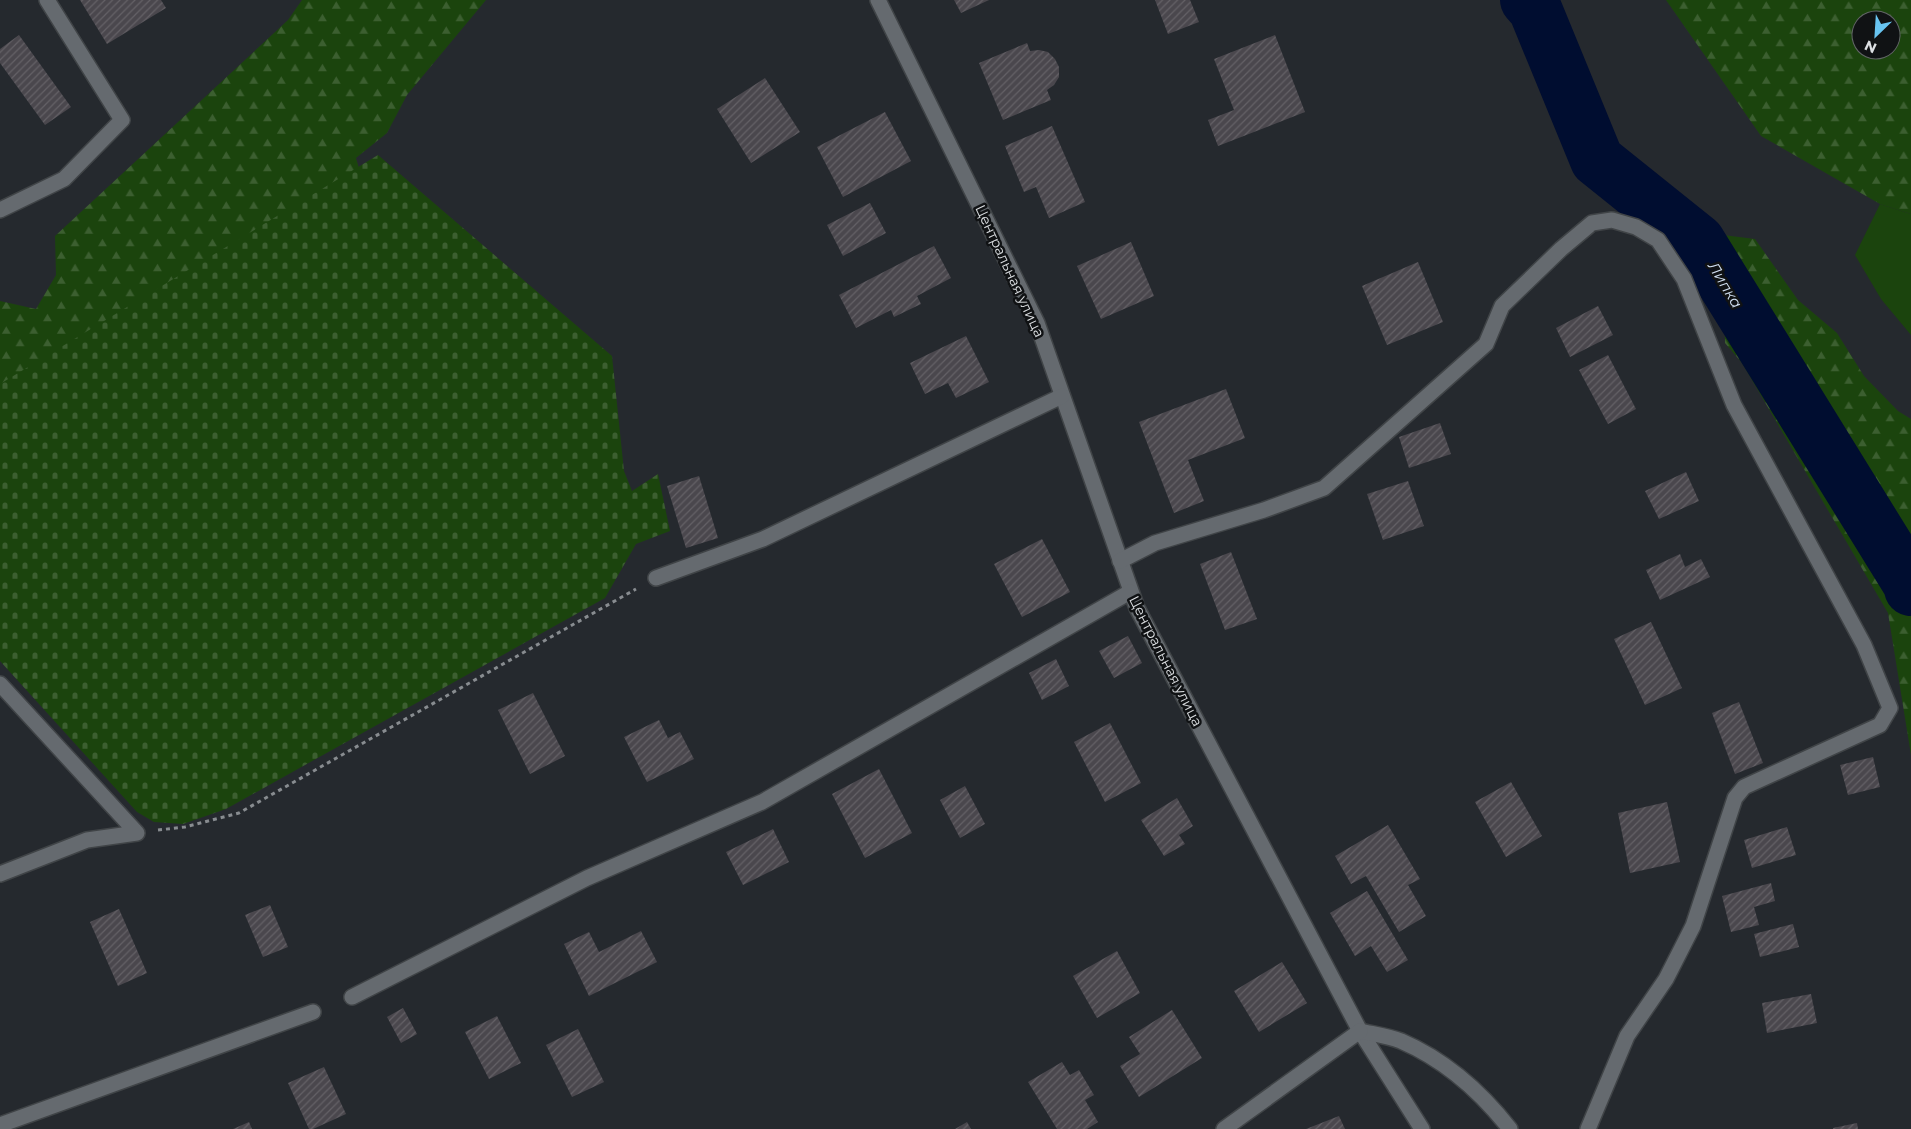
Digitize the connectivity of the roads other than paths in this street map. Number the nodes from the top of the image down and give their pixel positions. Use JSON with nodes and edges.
{"nodes":[{"id":1,"x":48,"y":0,"type":"edge"},
{"id":2,"x":878,"y":0,"type":"edge"},
{"id":3,"x":0,"y":210,"type":"edge"},
{"id":4,"x":1062,"y":396,"type":"junction"},
{"id":5,"x":1120,"y":561,"type":"junction"},
{"id":6,"x":656,"y":578,"type":"road end"},
{"id":7,"x":1130,"y":592,"type":"junction"},
{"id":8,"x":0,"y":684,"type":"edge"},
{"id":9,"x":0,"y":874,"type":"edge"},
{"id":10,"x":352,"y":997,"type":"dead end"},
{"id":11,"x":313,"y":1012,"type":"dead end"},
{"id":12,"x":1360,"y":1031,"type":"junction"},
{"id":13,"x":0,"y":1125,"type":"edge"},
{"id":14,"x":1224,"y":1129,"type":"edge"},
{"id":15,"x":1422,"y":1129,"type":"edge"},
{"id":16,"x":1510,"y":1129,"type":"edge"},
{"id":17,"x":1588,"y":1129,"type":"edge"}],
"edges":[{"from":1,"to":3,"type":"street"},
{"from":2,"to":4,"type":"street","name":"Центральная улица"},
{"from":4,"to":5,"type":"street","name":"Центральная улица"},
{"from":4,"to":6,"type":"street"},
{"from":5,"to":7,"type":"street","name":"Центральная улица"},
{"from":5,"to":17,"type":"street"},
{"from":7,"to":10,"type":"street"},
{"from":7,"to":12,"type":"street","name":"Центральная улица"},
{"from":8,"to":9,"type":"street"},
{"from":11,"to":13,"type":"street"},
{"from":12,"to":14,"type":"street"},
{"from":12,"to":15,"type":"street","name":"Центральная улица"},
{"from":12,"to":16,"type":"street"}]}
